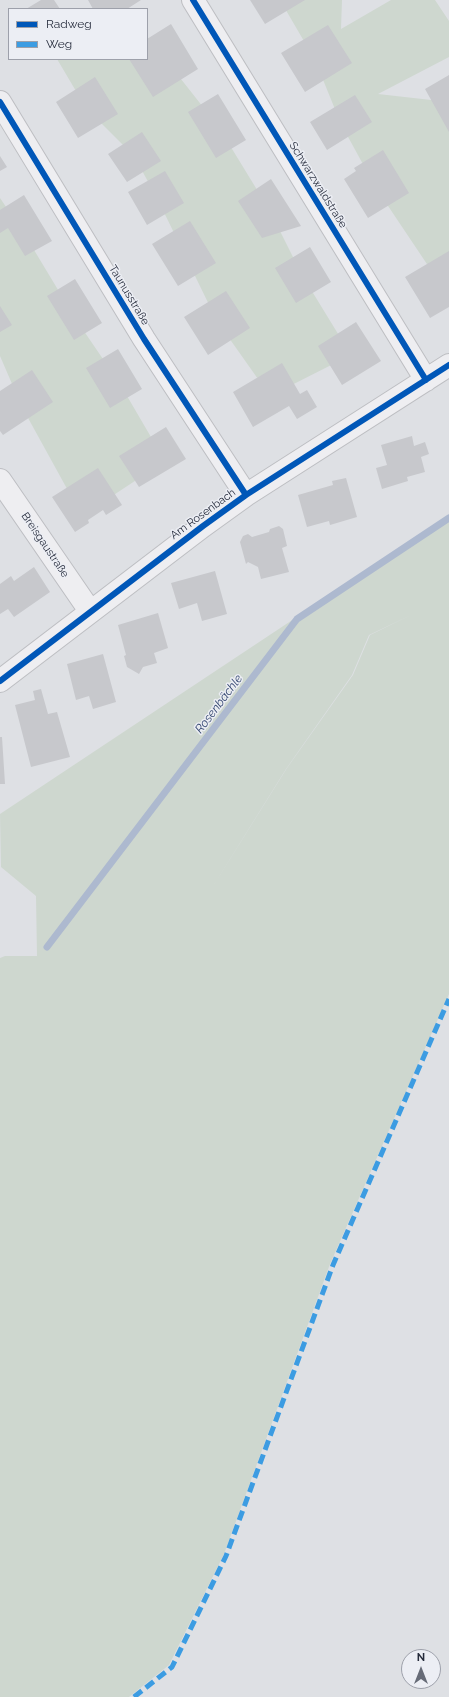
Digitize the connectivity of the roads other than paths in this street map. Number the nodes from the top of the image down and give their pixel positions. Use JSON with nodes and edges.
{"nodes":[{"id":1,"x":193,"y":0,"type":"edge"},
{"id":2,"x":0,"y":102,"type":"edge"},
{"id":3,"x":449,"y":365,"type":"edge"},
{"id":4,"x":426,"y":380,"type":"junction"},
{"id":5,"x":0,"y":480,"type":"edge"},
{"id":6,"x":246,"y":495,"type":"junction"},
{"id":7,"x":90,"y":611,"type":"junction"},
{"id":8,"x":0,"y":681,"type":"edge"}],
"edges":[{"from":1,"to":4,"type":"street","name":"Schwarzwaldstraße"},
{"from":2,"to":6,"type":"street","name":"Taunusstraße"},
{"from":3,"to":4,"type":"street","name":"Am Rosenbach"},
{"from":4,"to":6,"type":"street","name":"Am Rosenbach"},
{"from":5,"to":7,"type":"street","name":"Breisgaustraße"},
{"from":6,"to":7,"type":"street","name":"Am Rosenbach"},
{"from":7,"to":8,"type":"street","name":"Am Rosenbach"}]}
